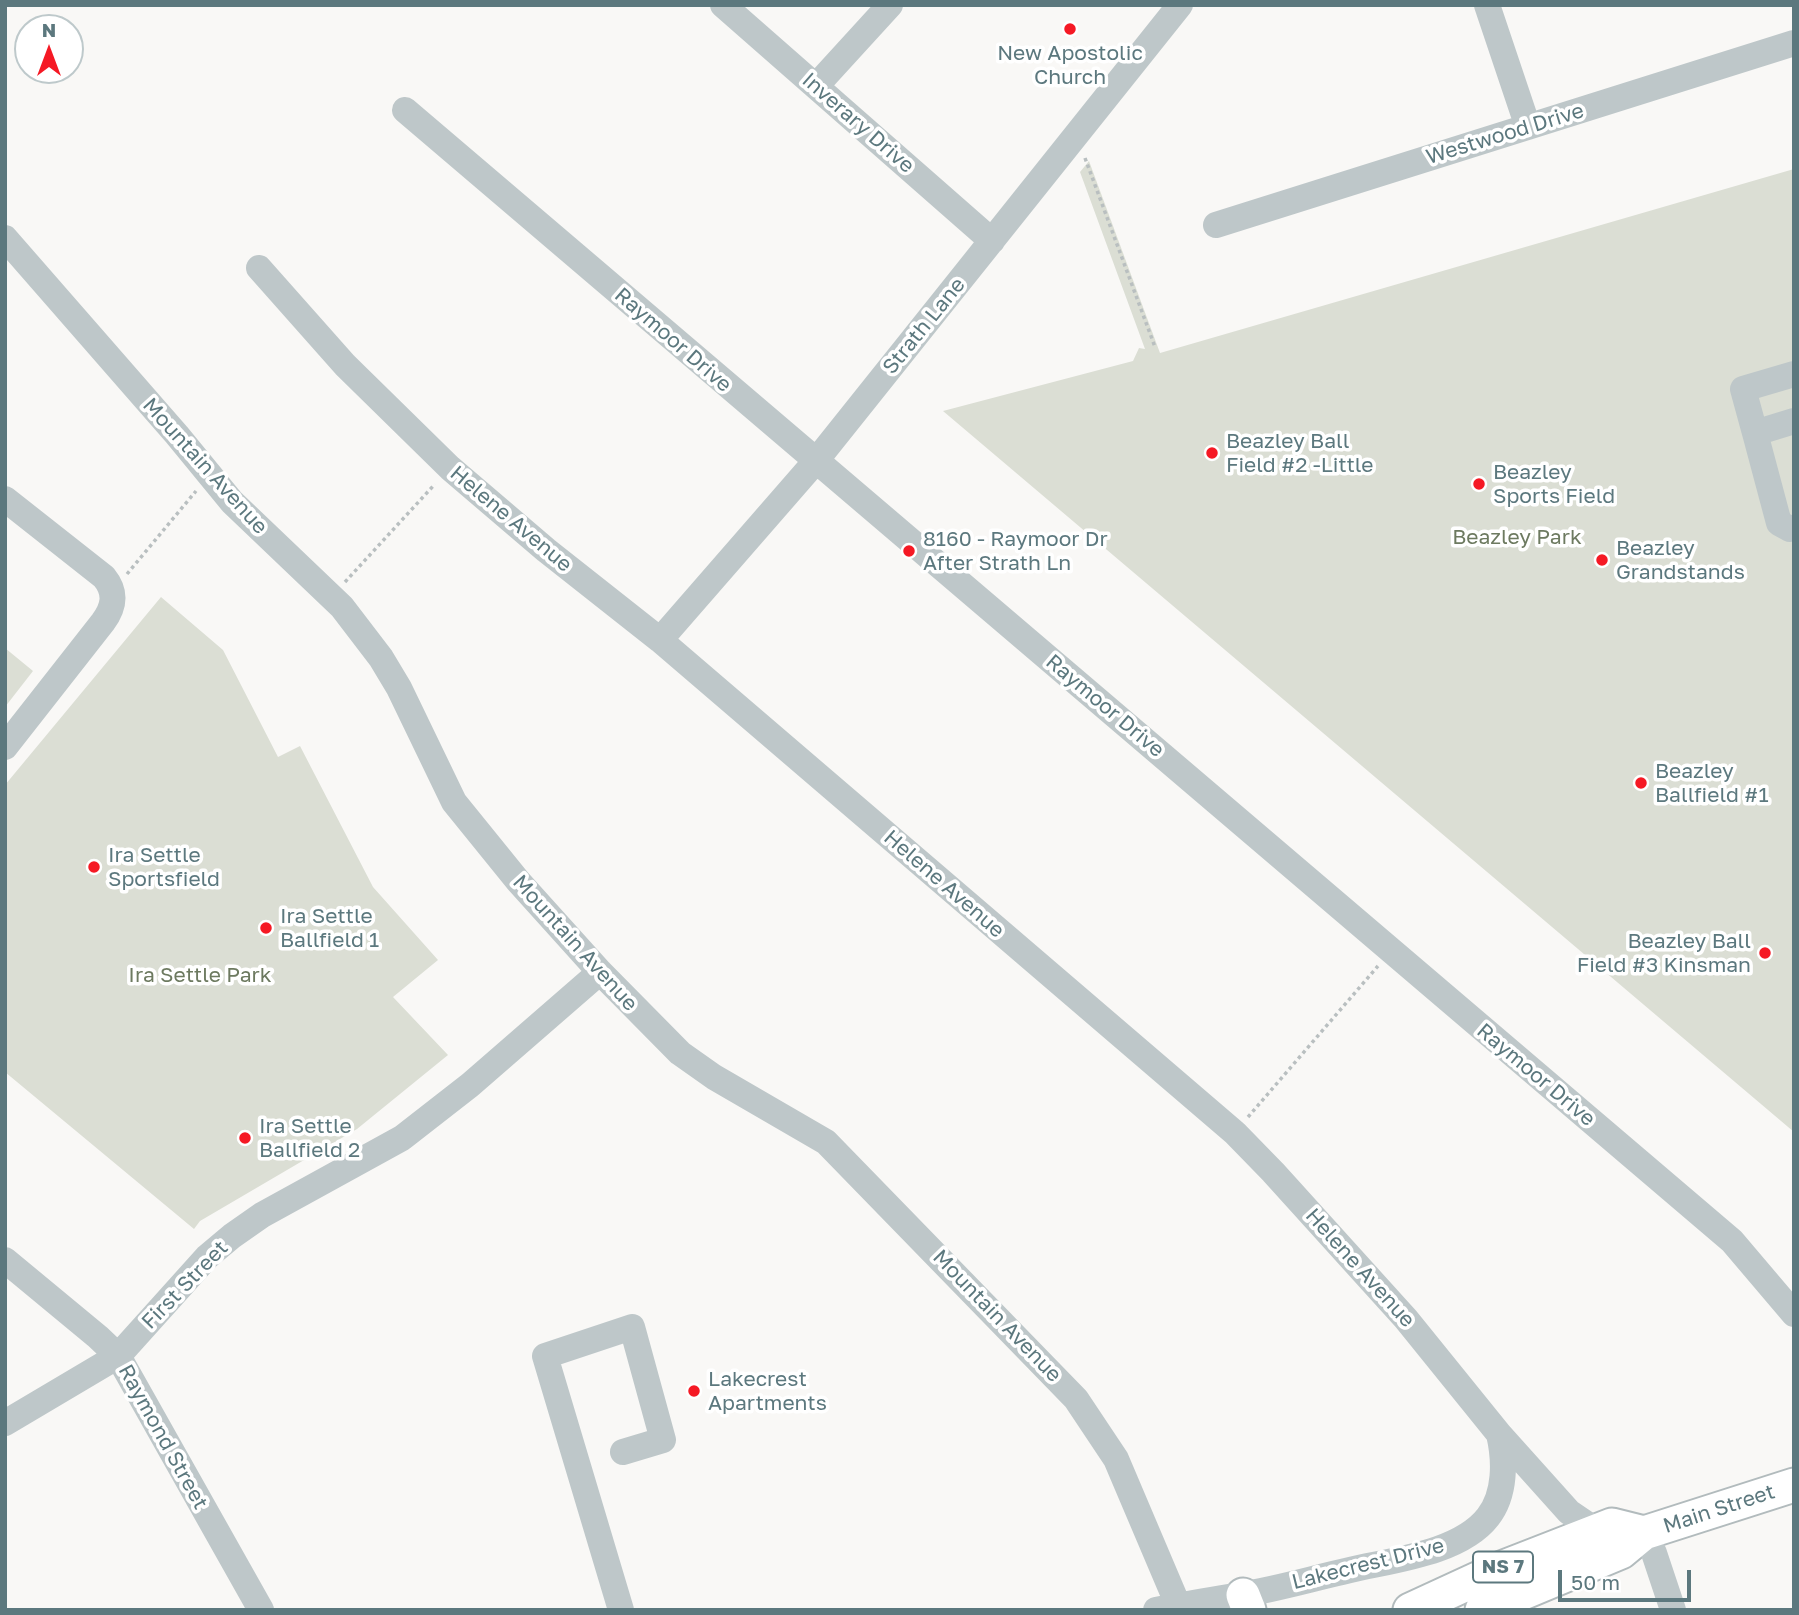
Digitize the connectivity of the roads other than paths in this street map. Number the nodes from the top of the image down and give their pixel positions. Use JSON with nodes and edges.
{"nodes":[{"id":1,"x":723,"y":5,"type":"edge"},
{"id":2,"x":890,"y":5,"type":"edge"},
{"id":3,"x":1180,"y":5,"type":"edge"},
{"id":4,"x":1488,"y":5,"type":"edge"},
{"id":5,"x":1794,"y":43,"type":"edge"},
{"id":6,"x":816,"y":86,"type":"junction"},
{"id":7,"x":405,"y":110,"type":"dead end"},
{"id":8,"x":1528,"y":127,"type":"junction"},
{"id":9,"x":1216,"y":225,"type":"dead end"},
{"id":10,"x":5,"y":238,"type":"edge"},
{"id":11,"x":992,"y":241,"type":"junction"},
{"id":12,"x":259,"y":268,"type":"dead end"},
{"id":13,"x":1794,"y":374,"type":"edge"},
{"id":14,"x":1794,"y":421,"type":"edge"},
{"id":15,"x":1755,"y":433,"type":"junction"},
{"id":16,"x":815,"y":462,"type":"junction"},
{"id":17,"x":5,"y":499,"type":"edge"},
{"id":18,"x":1794,"y":528,"type":"edge"},
{"id":19,"x":660,"y":640,"type":"junction"},
{"id":20,"x":5,"y":747,"type":"edge"},
{"id":21,"x":600,"y":972,"type":"junction"},
{"id":22,"x":5,"y":1260,"type":"edge"},
{"id":23,"x":1794,"y":1314,"type":"edge"},
{"id":24,"x":118,"y":1356,"type":"junction"},
{"id":25,"x":5,"y":1423,"type":"edge"},
{"id":26,"x":1499,"y":1434,"type":"junction"},
{"id":27,"x":623,"y":1452,"type":"dead end"},
{"id":28,"x":1794,"y":1485,"type":"edge"},
{"id":29,"x":1597,"y":1531,"type":"junction"},
{"id":30,"x":1644,"y":1533,"type":"junction"},
{"id":31,"x":1246,"y":1602,"type":"edge"},
{"id":32,"x":1167,"y":1607,"type":"edge"},
{"id":33,"x":261,"y":1610,"type":"edge"},
{"id":34,"x":621,"y":1610,"type":"edge"},
{"id":35,"x":1410,"y":1610,"type":"edge"},
{"id":36,"x":1482,"y":1610,"type":"edge"},
{"id":37,"x":1673,"y":1610,"type":"edge"}],
"edges":[{"from":1,"to":6,"type":"street","name":"Inverary Drive"},
{"from":2,"to":6,"type":"street"},
{"from":3,"to":11,"type":"street","name":"Strath Lane"},
{"from":4,"to":8,"type":"street"},
{"from":5,"to":8,"type":"street","name":"Westwood Drive"},
{"from":6,"to":11,"type":"street","name":"Inverary Drive"},
{"from":7,"to":16,"type":"street","name":"Raymoor Drive"},
{"from":8,"to":9,"type":"street","name":"Westwood Drive"},
{"from":10,"to":21,"type":"street","name":"Mountain Avenue"},
{"from":11,"to":16,"type":"street","name":"Strath Lane"},
{"from":12,"to":19,"type":"street","name":"Helene Avenue"},
{"from":13,"to":15,"type":"street"},
{"from":14,"to":15,"type":"street"},
{"from":15,"to":18,"type":"street"},
{"from":16,"to":19,"type":"street","name":"Strath Lane"},
{"from":16,"to":23,"type":"street","name":"Raymoor Drive"},
{"from":17,"to":20,"type":"street"},
{"from":19,"to":26,"type":"street","name":"Helene Avenue"},
{"from":21,"to":24,"type":"street","name":"First Street"},
{"from":21,"to":32,"type":"street","name":"Mountain Avenue"},
{"from":22,"to":24,"type":"street","name":"Raymond Street"},
{"from":24,"to":25,"type":"street","name":"First Street"},
{"from":24,"to":33,"type":"street","name":"Raymond Street"},
{"from":26,"to":29,"type":"street","name":"Helene Avenue"},
{"from":26,"to":31,"type":"street","name":"Lakecrest Drive"},
{"from":27,"to":34,"type":"street"},
{"from":28,"to":30,"type":"main road","name":"Main Street","number":"NS 7"},
{"from":29,"to":30,"type":"main road","name":"Main Street","number":"NS 7"},
{"from":29,"to":35,"type":"main road","name":"Main Street","number":"NS 7"},
{"from":30,"to":36,"type":"main road","name":"Main Street","number":"NS 7"},
{"from":30,"to":37,"type":"street"},
{"from":31,"to":32,"type":"street","name":"Lakecrest Drive"}]}
